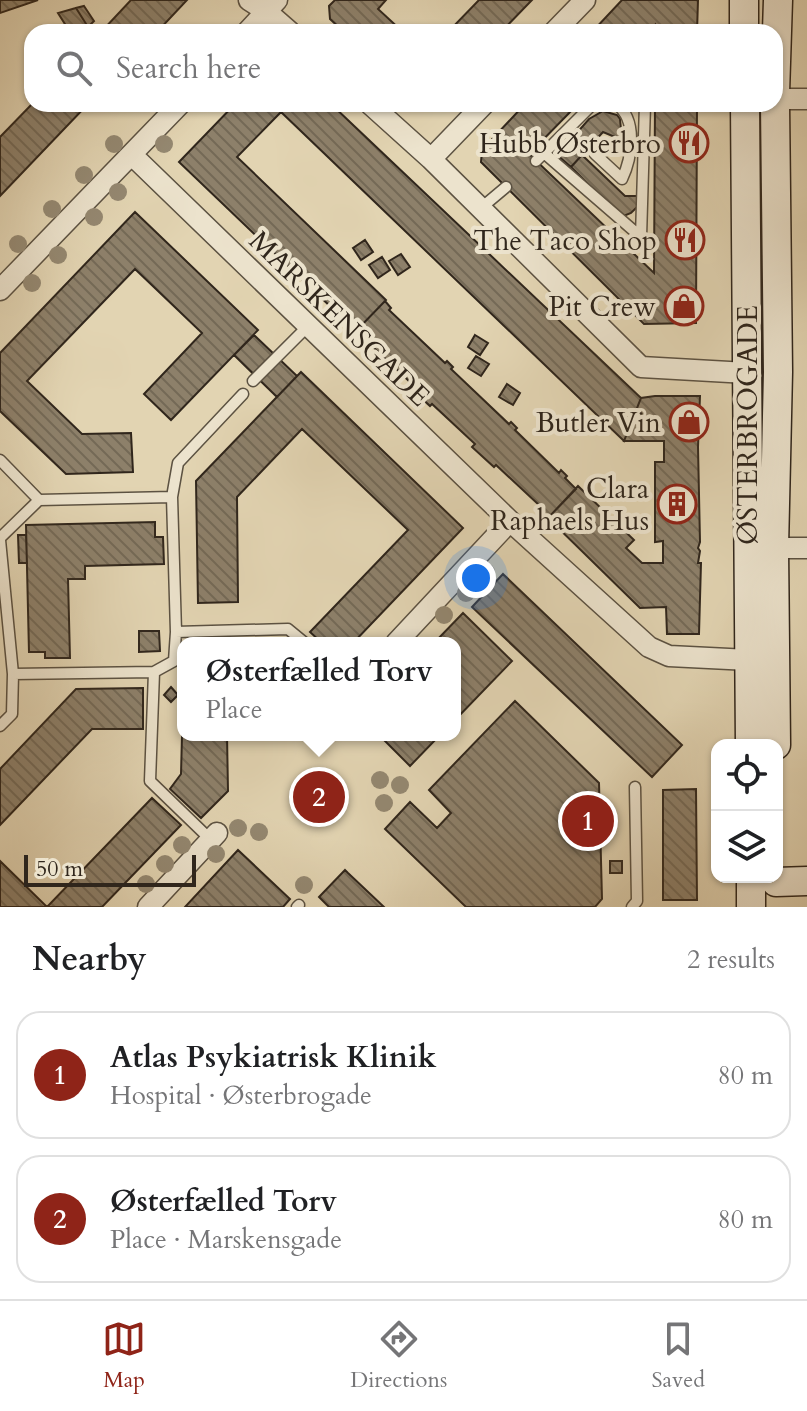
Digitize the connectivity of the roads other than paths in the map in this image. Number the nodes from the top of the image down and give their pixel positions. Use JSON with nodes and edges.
{"nodes":[{"id":1,"x":585,"y":0,"type":"edge"},
{"id":2,"x":744,"y":0,"type":"edge"},
{"id":3,"x":778,"y":0,"type":"edge"},
{"id":4,"x":264,"y":4,"type":"edge"},
{"id":5,"x":252,"y":24,"type":"edge"},
{"id":6,"x":283,"y":24,"type":"edge"},
{"id":7,"x":562,"y":24,"type":"edge"},
{"id":8,"x":744,"y":24,"type":"edge"},
{"id":9,"x":777,"y":24,"type":"edge"},
{"id":10,"x":783,"y":99,"type":"edge"},
{"id":11,"x":807,"y":99,"type":"edge"},
{"id":12,"x":172,"y":112,"type":"edge"},
{"id":13,"x":379,"y":112,"type":"edge"},
{"id":14,"x":476,"y":112,"type":"edge"},
{"id":15,"x":585,"y":112,"type":"edge"},
{"id":16,"x":624,"y":112,"type":"edge"},
{"id":17,"x":645,"y":112,"type":"edge"},
{"id":18,"x":745,"y":112,"type":"edge"},
{"id":19,"x":775,"y":112,"type":"edge"},
{"id":20,"x":595,"y":154,"type":"dead end"},
{"id":21,"x":132,"y":155,"type":"junction"},
{"id":22,"x":431,"y":159,"type":"junction"},
{"id":23,"x":506,"y":187,"type":"dead end"},
{"id":24,"x":481,"y":208,"type":"junction"},
{"id":25,"x":0,"y":290,"type":"edge"},
{"id":26,"x":307,"y":327,"type":"junction"},
{"id":27,"x":778,"y":372,"type":"junction"},
{"id":28,"x":747,"y":373,"type":"junction"},
{"id":29,"x":253,"y":381,"type":"dead end"},
{"id":30,"x":243,"y":394,"type":"dead end"},
{"id":31,"x":0,"y":460,"type":"edge"},
{"id":32,"x":172,"y":497,"type":"junction"},
{"id":33,"x":39,"y":500,"type":"junction"},
{"id":34,"x":510,"y":521,"type":"junction"},
{"id":35,"x":0,"y":539,"type":"edge"},
{"id":36,"x":761,"y":548,"type":"junction"},
{"id":37,"x":807,"y":548,"type":"edge"},
{"id":38,"x":176,"y":632,"type":"junction"},
{"id":39,"x":298,"y":637,"type":"edge"},
{"id":40,"x":402,"y":637,"type":"edge"},
{"id":41,"x":763,"y":660,"type":"junction"},
{"id":42,"x":154,"y":672,"type":"junction"},
{"id":43,"x":13,"y":674,"type":"junction"},
{"id":44,"x":0,"y":726,"type":"edge"},
{"id":45,"x":751,"y":739,"type":"edge"},
{"id":46,"x":775,"y":739,"type":"edge"},
{"id":47,"x":635,"y":787,"type":"dead end"},
{"id":48,"x":214,"y":836,"type":"joint"},
{"id":49,"x":807,"y":881,"type":"edge"},
{"id":50,"x":769,"y":886,"type":"edge"},
{"id":51,"x":148,"y":907,"type":"edge"},
{"id":52,"x":632,"y":907,"type":"edge"},
{"id":53,"x":751,"y":907,"type":"edge"}],
"edges":[{"from":1,"to":7,"type":"street"},
{"from":2,"to":8,"type":"street"},
{"from":3,"to":9,"type":"street","name":"ØSTERBROGADE"},
{"from":4,"to":5,"type":"street"},
{"from":4,"to":6,"type":"street"},
{"from":10,"to":11,"type":"street"},
{"from":12,"to":21,"type":"street"},
{"from":13,"to":22,"type":"street"},
{"from":14,"to":22,"type":"street"},
{"from":15,"to":17,"type":"lane"},
{"from":16,"to":20,"type":"lane"},
{"from":18,"to":28,"type":"street","name":"ØSTERBROGADE"},
{"from":19,"to":27,"type":"street","name":"ØSTERBROGADE"},
{"from":21,"to":25,"type":"street"},
{"from":21,"to":26,"type":"street","name":"MARSKENSGADE"},
{"from":22,"to":24,"type":"street"},
{"from":23,"to":24,"type":"lane"},
{"from":24,"to":28,"type":"street"},
{"from":26,"to":29,"type":"lane"},
{"from":26,"to":34,"type":"street","name":"MARSKENSGADE"},
{"from":27,"to":28,"type":"street"},
{"from":27,"to":36,"type":"street","name":"ØSTERBROGADE"},
{"from":28,"to":36,"type":"street","name":"ØSTERBROGADE"},
{"from":30,"to":32,"type":"lane"},
{"from":31,"to":33,"type":"lane"},
{"from":32,"to":33,"type":"lane"},
{"from":32,"to":38,"type":"lane"},
{"from":33,"to":35,"type":"lane"},
{"from":34,"to":40,"type":"street"},
{"from":34,"to":41,"type":"street","name":"MARSKENSGADE"},
{"from":35,"to":43,"type":"lane"},
{"from":36,"to":37,"type":"street"},
{"from":36,"to":41,"type":"street","name":"ØSTERBROGADE"},
{"from":38,"to":39,"type":"lane"},
{"from":38,"to":42,"type":"lane"},
{"from":41,"to":45,"type":"street","name":"ØSTERBROGADE"},
{"from":41,"to":46,"type":"street","name":"ØSTERBROGADE"},
{"from":42,"to":43,"type":"lane"},
{"from":42,"to":48,"type":"lane"},
{"from":43,"to":44,"type":"lane"},
{"from":47,"to":52,"type":"lane"},
{"from":48,"to":51,"type":"street"},
{"from":49,"to":50,"type":"street"},
{"from":50,"to":53,"type":"street"}]}
